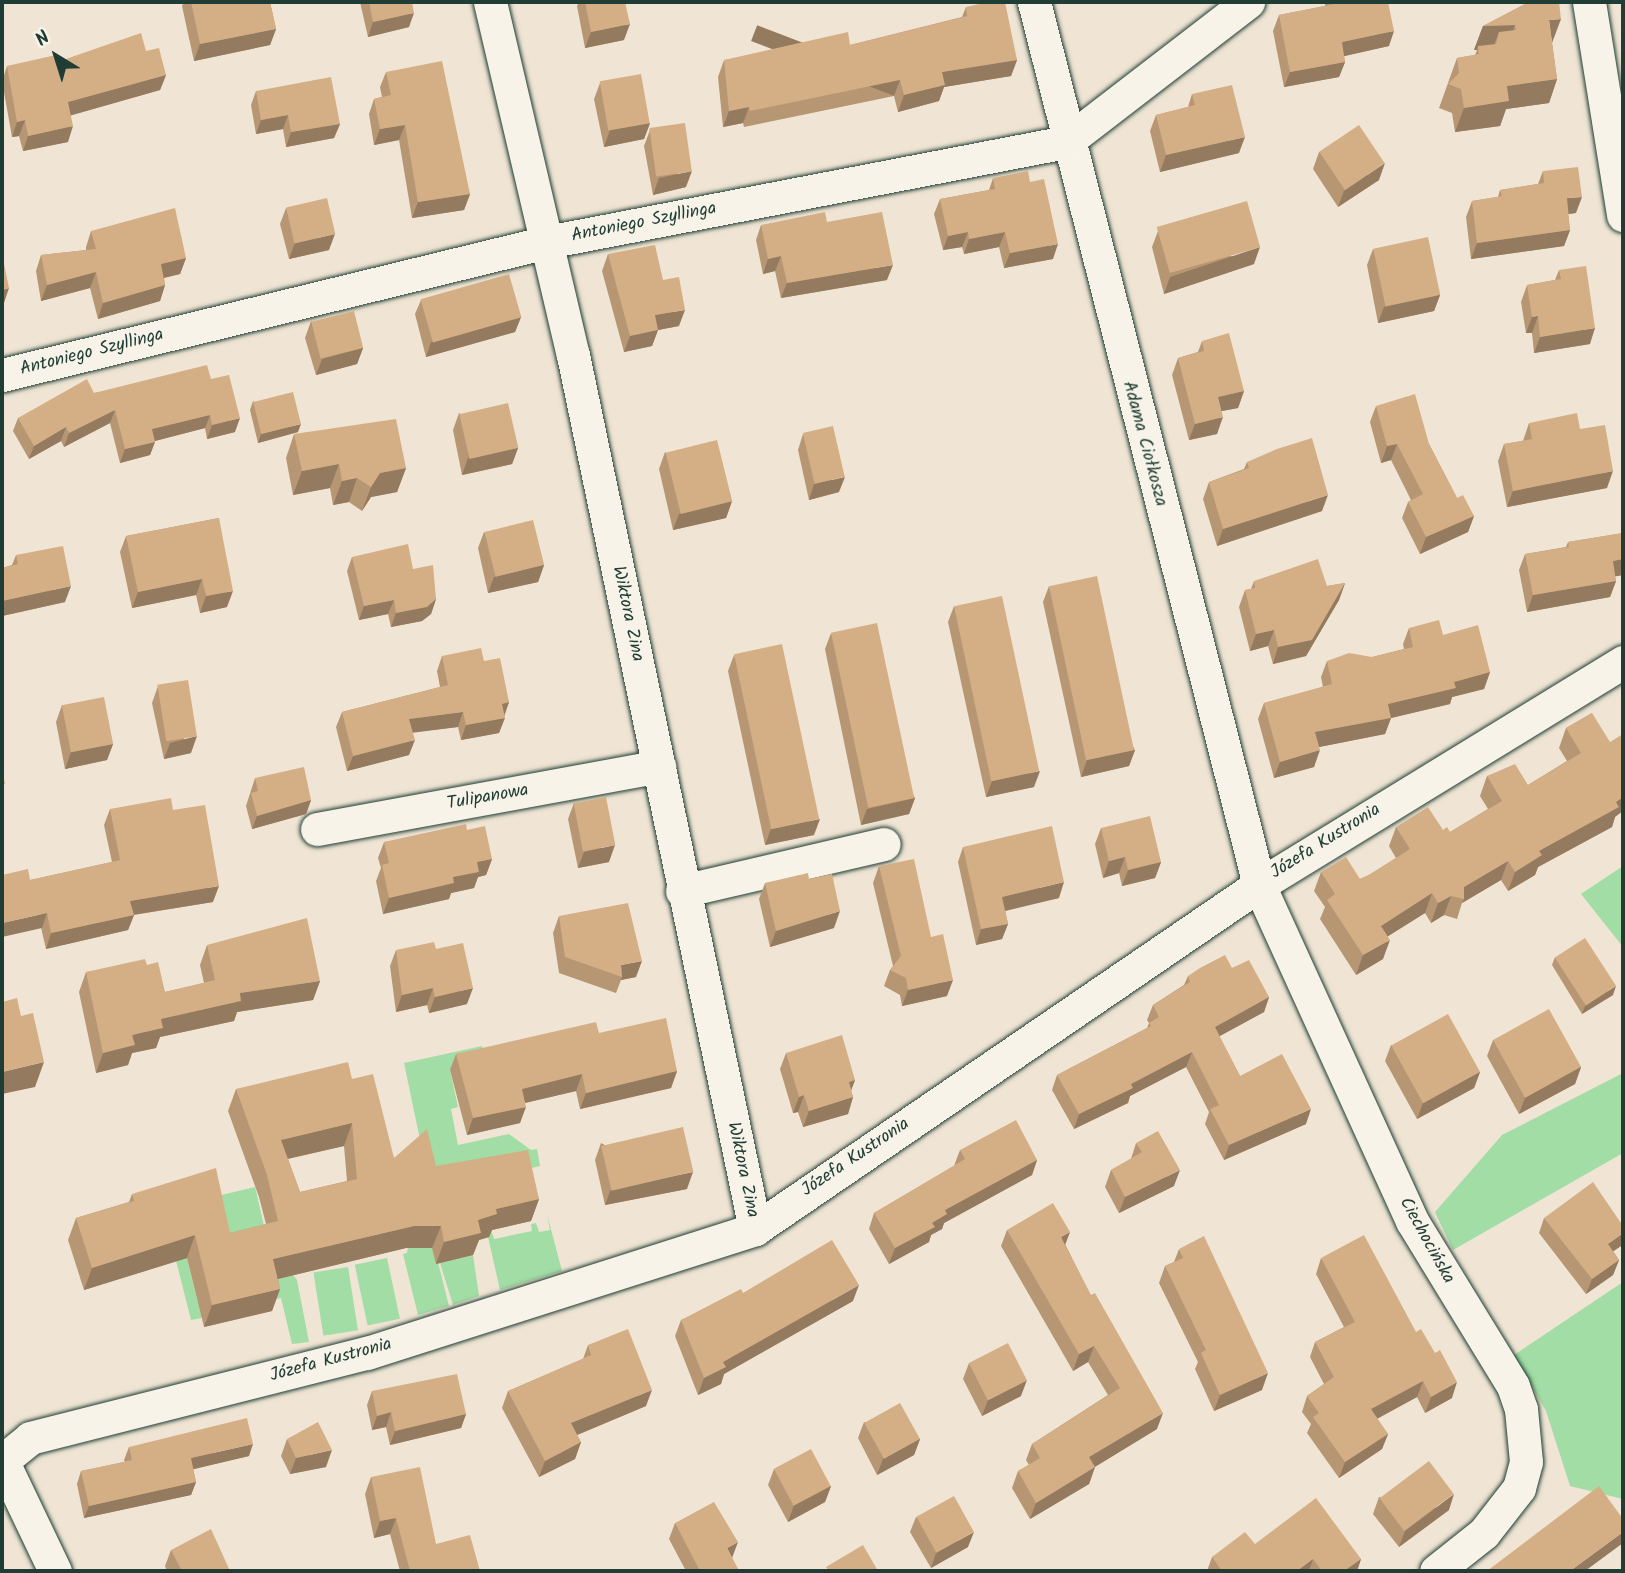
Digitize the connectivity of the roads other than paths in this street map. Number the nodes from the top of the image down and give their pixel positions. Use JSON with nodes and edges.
{"nodes":[{"id":1,"x":490,"y":2,"type":"edge"},
{"id":2,"x":1034,"y":2,"type":"edge"},
{"id":3,"x":1248,"y":2,"type":"edge"},
{"id":4,"x":1589,"y":2,"type":"edge"},
{"id":5,"x":1066,"y":142,"type":"junction"},
{"id":6,"x":1623,"y":215,"type":"edge"},
{"id":7,"x":547,"y":242,"type":"junction"},
{"id":8,"x":2,"y":375,"type":"edge"},
{"id":9,"x":1623,"y":662,"type":"edge"},
{"id":10,"x":659,"y":766,"type":"junction"},
{"id":11,"x":317,"y":829,"type":"dead end"},
{"id":12,"x":884,"y":844,"type":"dead end"},
{"id":13,"x":1259,"y":885,"type":"junction"},
{"id":14,"x":682,"y":891,"type":"junction"},
{"id":15,"x":755,"y":1229,"type":"junction"},
{"id":16,"x":2,"y":1461,"type":"edge"},
{"id":17,"x":55,"y":1571,"type":"edge"},
{"id":18,"x":1436,"y":1571,"type":"edge"}],
"edges":[{"from":1,"to":7,"type":"street","name":"Wiktora Zina"},
{"from":2,"to":5,"type":"street","name":"Adama Ciołkosza"},
{"from":3,"to":5,"type":"street","name":"Antoniego Szyllinga"},
{"from":4,"to":6,"type":"street"},
{"from":5,"to":7,"type":"street","name":"Antoniego Szyllinga"},
{"from":5,"to":13,"type":"street","name":"Adama Ciołkosza"},
{"from":7,"to":8,"type":"street","name":"Antoniego Szyllinga"},
{"from":7,"to":10,"type":"street","name":"Wiktora Zina"},
{"from":9,"to":13,"type":"street","name":"Józefa Kustronia"},
{"from":10,"to":11,"type":"street","name":"Tulipanowa"},
{"from":10,"to":14,"type":"street","name":"Wiktora Zina"},
{"from":12,"to":14,"type":"street"},
{"from":13,"to":15,"type":"street","name":"Józefa Kustronia"},
{"from":13,"to":18,"type":"street","name":"Ciechocińska"},
{"from":14,"to":15,"type":"street","name":"Wiktora Zina"},
{"from":15,"to":16,"type":"street","name":"Józefa Kustronia"},
{"from":16,"to":17,"type":"street"}]}
